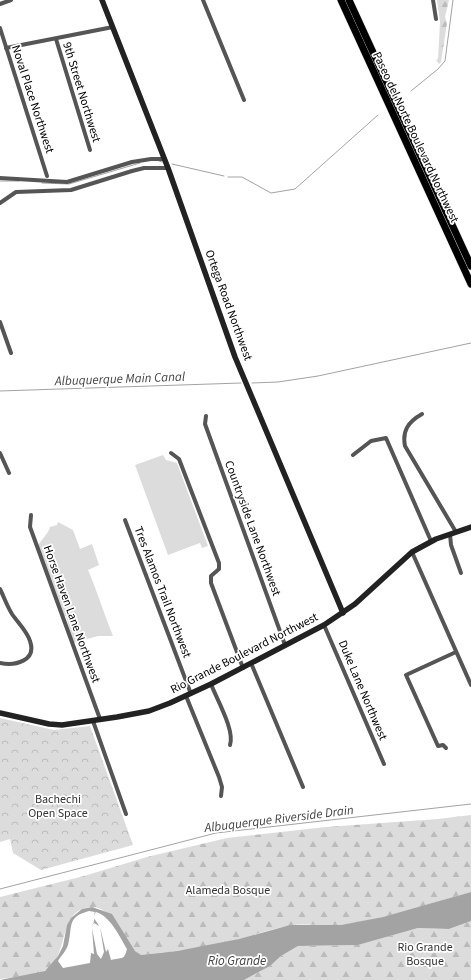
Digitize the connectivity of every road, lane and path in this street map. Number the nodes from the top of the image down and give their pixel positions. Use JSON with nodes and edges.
{"nodes":[{"id":1,"x":11,"y":0,"type":"edge"},
{"id":2,"x":102,"y":0,"type":"edge"},
{"id":3,"x":202,"y":0,"type":"edge"},
{"id":4,"x":341,"y":0,"type":"edge"},
{"id":5,"x":349,"y":0,"type":"edge"},
{"id":6,"x":433,"y":0,"type":"edge"},
{"id":7,"x":0,"y":4,"type":"edge"},
{"id":8,"x":436,"y":19,"type":"dead end"},
{"id":9,"x":113,"y":27,"type":"junction"},
{"id":10,"x":0,"y":28,"type":"edge"},
{"id":11,"x":56,"y":39,"type":"junction"},
{"id":12,"x":6,"y":48,"type":"junction"},
{"id":13,"x":244,"y":100,"type":"dead end"},
{"id":14,"x":90,"y":150,"type":"dead end"},
{"id":15,"x":164,"y":159,"type":"junction"},
{"id":16,"x":168,"y":168,"type":"junction"},
{"id":17,"x":47,"y":176,"type":"dead end"},
{"id":18,"x":0,"y":178,"type":"edge"},
{"id":19,"x":0,"y":203,"type":"edge"},
{"id":20,"x":471,"y":266,"type":"edge"},
{"id":21,"x":471,"y":284,"type":"edge"},
{"id":22,"x":0,"y":322,"type":"edge"},
{"id":23,"x":11,"y":353,"type":"dead end"},
{"id":24,"x":422,"y":414,"type":"dead end"},
{"id":25,"x":206,"y":416,"type":"dead end"},
{"id":26,"x":0,"y":452,"type":"edge"},
{"id":27,"x":171,"y":453,"type":"dead end"},
{"id":28,"x":353,"y":455,"type":"dead end"},
{"id":29,"x":9,"y":473,"type":"dead end"},
{"id":30,"x":31,"y":515,"type":"dead end"},
{"id":31,"x":125,"y":520,"type":"dead end"},
{"id":32,"x":471,"y":527,"type":"edge"},
{"id":33,"x":453,"y":533,"type":"junction"},
{"id":34,"x":431,"y":541,"type":"junction"},
{"id":35,"x":412,"y":552,"type":"junction"},
{"id":36,"x":461,"y":573,"type":"dead end"},
{"id":37,"x":0,"y":589,"type":"edge"},
{"id":38,"x":343,"y":614,"type":"junction"},
{"id":39,"x":324,"y":625,"type":"junction"},
{"id":40,"x":286,"y":645,"type":"junction"},
{"id":41,"x":456,"y":652,"type":"junction"},
{"id":42,"x":0,"y":663,"type":"edge"},
{"id":43,"x":251,"y":663,"type":"junction"},
{"id":44,"x":242,"y":668,"type":"junction"},
{"id":45,"x":211,"y":684,"type":"junction"},
{"id":46,"x":471,"y":685,"type":"edge"},
{"id":47,"x":189,"y":695,"type":"junction"},
{"id":48,"x":0,"y":713,"type":"edge"},
{"id":49,"x":96,"y":720,"type":"junction"},
{"id":50,"x":230,"y":745,"type":"dead end"},
{"id":51,"x":446,"y":748,"type":"dead end"},
{"id":52,"x":384,"y":764,"type":"dead end"},
{"id":53,"x":303,"y":787,"type":"dead end"},
{"id":54,"x":221,"y":796,"type":"dead end"},
{"id":55,"x":126,"y":814,"type":"dead end"}],
"edges":[{"from":1,"to":7,"type":"street"},
{"from":2,"to":9,"type":"street","name":"Ortega Road Northwest"},
{"from":3,"to":13,"type":"street"},
{"from":4,"to":21,"type":"highway","name":"Paseo del Norte Boulevard Northwest"},
{"from":5,"to":20,"type":"highway","name":"Paseo del Norte Boulevard Northwest"},
{"from":6,"to":8,"type":"street"},
{"from":9,"to":11,"type":"street","name":"9th Street Northwest"},
{"from":9,"to":15,"type":"street","name":"Ortega Road Northwest"},
{"from":10,"to":12,"type":"street","name":"Noval Place Northwest"},
{"from":11,"to":12,"type":"street","name":"9th Street Northwest"},
{"from":11,"to":14,"type":"street","name":"9th Street Northwest"},
{"from":12,"to":17,"type":"street","name":"Noval Place Northwest"},
{"from":15,"to":16,"type":"street","name":"Ortega Road Northwest"},
{"from":15,"to":18,"type":"street"},
{"from":16,"to":19,"type":"street"},
{"from":16,"to":38,"type":"street","name":"Ortega Road Northwest"},
{"from":22,"to":23,"type":"street"},
{"from":24,"to":33,"type":"street"},
{"from":25,"to":40,"type":"street","name":"Countryside Lane Northwest"},
{"from":26,"to":29,"type":"street"},
{"from":27,"to":44,"type":"street"},
{"from":28,"to":34,"type":"street"},
{"from":30,"to":49,"type":"street","name":"Horse Haven Lane Northwest"},
{"from":31,"to":47,"type":"street","name":"Tres Alamos Trail Northwest"},
{"from":32,"to":33,"type":"street","name":"Rio Grande Boulevard Northwest"},
{"from":33,"to":34,"type":"street","name":"Rio Grande Boulevard Northwest"},
{"from":33,"to":36,"type":"street"},
{"from":34,"to":35,"type":"street","name":"Rio Grande Boulevard Northwest"},
{"from":35,"to":38,"type":"street","name":"Rio Grande Boulevard Northwest"},
{"from":35,"to":41,"type":"street"},
{"from":37,"to":42,"type":"street"},
{"from":38,"to":39,"type":"street","name":"Rio Grande Boulevard Northwest"},
{"from":39,"to":40,"type":"street","name":"Rio Grande Boulevard Northwest"},
{"from":39,"to":52,"type":"street","name":"Duke Lane Northwest"},
{"from":40,"to":43,"type":"street","name":"Rio Grande Boulevard Northwest"},
{"from":41,"to":46,"type":"street"},
{"from":41,"to":51,"type":"street"},
{"from":43,"to":44,"type":"street","name":"Rio Grande Boulevard Northwest"},
{"from":43,"to":53,"type":"street"},
{"from":44,"to":45,"type":"street","name":"Rio Grande Boulevard Northwest"},
{"from":45,"to":47,"type":"street","name":"Rio Grande Boulevard Northwest"},
{"from":45,"to":50,"type":"street"},
{"from":47,"to":49,"type":"street","name":"Rio Grande Boulevard Northwest"},
{"from":47,"to":54,"type":"street","name":"Tres Alamos Trail Northwest"},
{"from":48,"to":49,"type":"street","name":"Rio Grande Boulevard Northwest"},
{"from":49,"to":55,"type":"street","name":"Horse Haven Lane Northwest"}]}
